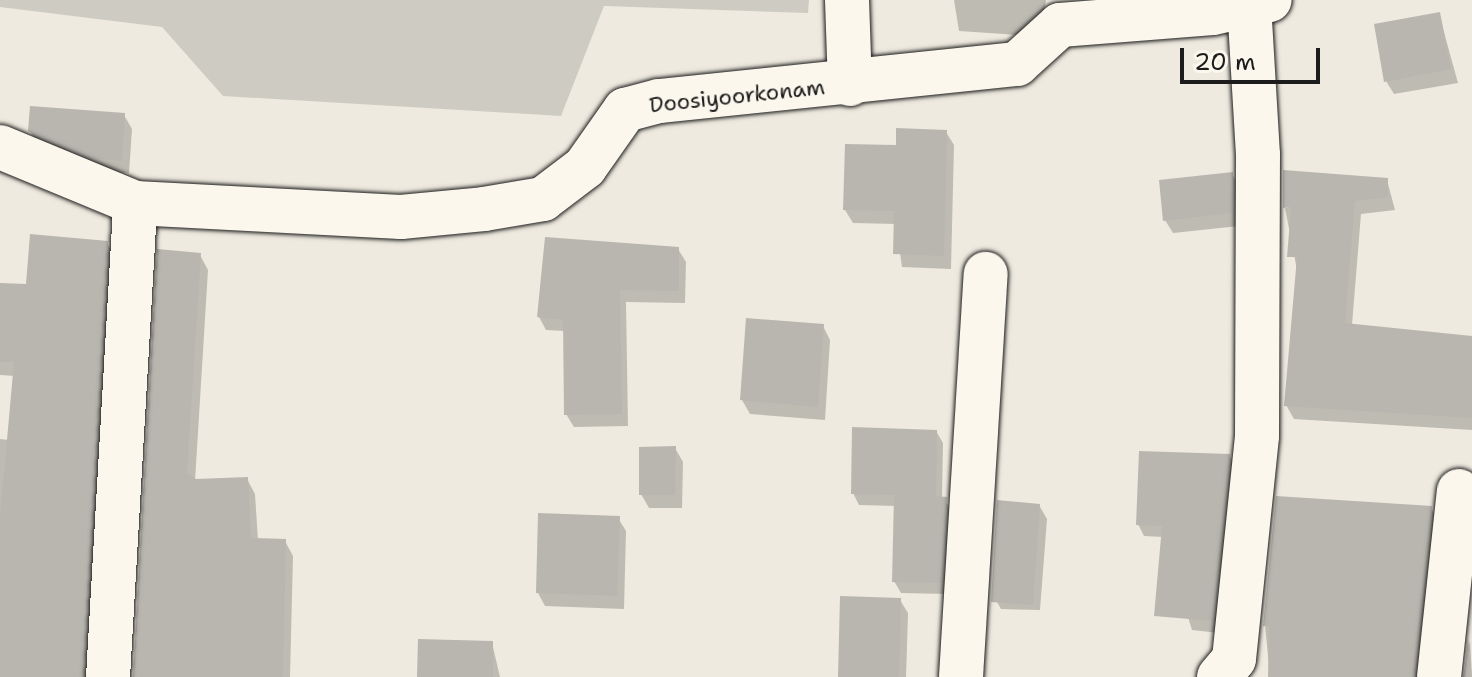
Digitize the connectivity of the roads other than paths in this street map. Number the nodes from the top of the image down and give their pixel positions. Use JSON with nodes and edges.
{"nodes":[{"id":1,"x":847,"y":0,"type":"edge"},
{"id":2,"x":1260,"y":2,"type":"edge"},
{"id":3,"x":1068,"y":12,"type":"edge"},
{"id":4,"x":850,"y":84,"type":"junction"},
{"id":5,"x":0,"y":147,"type":"edge"},
{"id":6,"x":135,"y":203,"type":"junction"},
{"id":7,"x":986,"y":274,"type":"dead end"},
{"id":8,"x":1459,"y":491,"type":"dead end"},
{"id":9,"x":108,"y":677,"type":"edge"},
{"id":10,"x":961,"y":677,"type":"edge"},
{"id":11,"x":1219,"y":677,"type":"edge"},
{"id":12,"x":1439,"y":677,"type":"edge"}],
"edges":[{"from":1,"to":4,"type":"street"},
{"from":2,"to":3,"type":"street","name":"Doosiyoorkonam"},
{"from":2,"to":11,"type":"street"},
{"from":3,"to":4,"type":"street","name":"Doosiyoorkonam"},
{"from":4,"to":6,"type":"street","name":"Doosiyoorkonam"},
{"from":5,"to":6,"type":"street","name":"Doosiyoorkonam"},
{"from":6,"to":9,"type":"street"},
{"from":7,"to":10,"type":"street"},
{"from":8,"to":12,"type":"street"}]}
